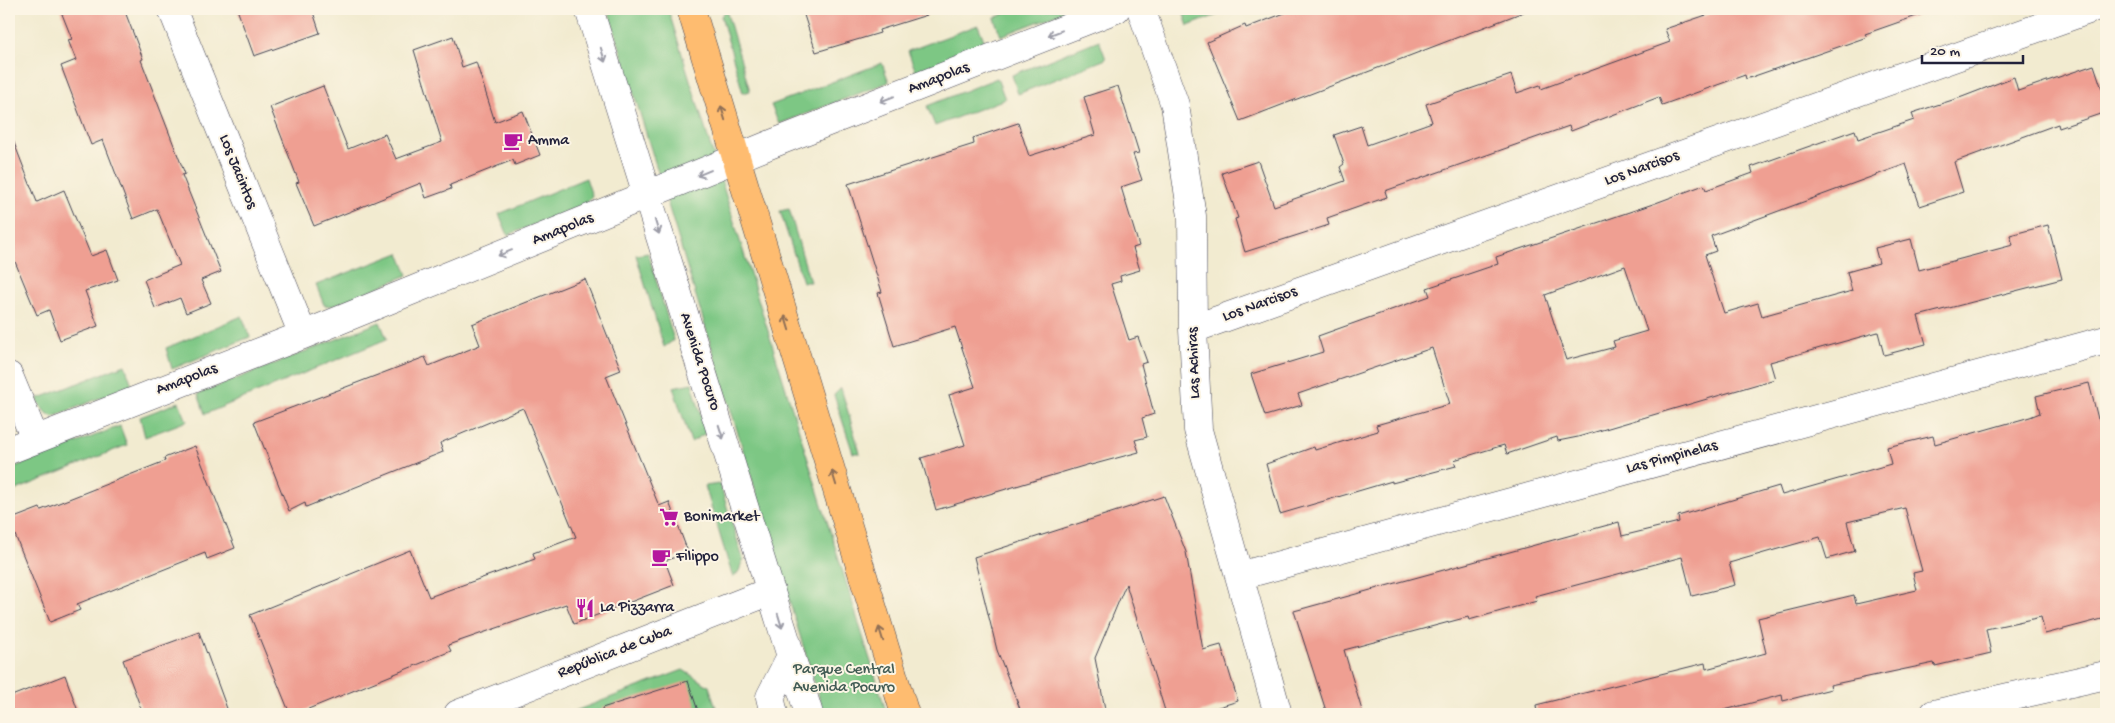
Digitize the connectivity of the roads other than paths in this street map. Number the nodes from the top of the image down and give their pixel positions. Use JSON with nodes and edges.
{"nodes":[{"id":1,"x":172,"y":9,"type":"edge"},
{"id":2,"x":589,"y":9,"type":"edge"},
{"id":3,"x":691,"y":9,"type":"edge"},
{"id":4,"x":1116,"y":9,"type":"edge"},
{"id":5,"x":1141,"y":9,"type":"edge"},
{"id":6,"x":2091,"y":9,"type":"edge"},
{"id":7,"x":738,"y":159,"type":"junction"},
{"id":8,"x":647,"y":196,"type":"junction"},
{"id":9,"x":1193,"y":329,"type":"junction"},
{"id":10,"x":303,"y":335,"type":"junction"},
{"id":11,"x":2106,"y":340,"type":"edge"},
{"id":12,"x":9,"y":376,"type":"edge"},
{"id":13,"x":35,"y":439,"type":"junction"},
{"id":14,"x":9,"y":450,"type":"edge"},
{"id":15,"x":1239,"y":576,"type":"junction"},
{"id":16,"x":771,"y":591,"type":"junction"},
{"id":17,"x":791,"y":656,"type":"junction"},
{"id":18,"x":2106,"y":675,"type":"edge"},
{"id":19,"x":458,"y":714,"type":"edge"},
{"id":20,"x":774,"y":714,"type":"edge"},
{"id":21,"x":809,"y":714,"type":"edge"},
{"id":22,"x":905,"y":714,"type":"edge"},
{"id":23,"x":1278,"y":714,"type":"edge"},
{"id":24,"x":1934,"y":714,"type":"edge"}],
"edges":[{"from":1,"to":10,"type":"street","name":"Los Jacintos"},
{"from":2,"to":8,"type":"street","name":"Avenida Pocuro","one_way":true},
{"from":7,"to":3,"type":"main road","one_way":true},
{"from":4,"to":7,"type":"street","name":"Amapolas","one_way":true},
{"from":5,"to":9,"type":"street","name":"Las Achiras"},
{"from":6,"to":9,"type":"street","name":"Los Narcisos"},
{"from":7,"to":8,"type":"street","name":"Amapolas","one_way":true},
{"from":22,"to":7,"type":"main road","one_way":true},
{"from":8,"to":10,"type":"street","name":"Amapolas","one_way":true},
{"from":8,"to":16,"type":"street","name":"Avenida Pocuro","one_way":true},
{"from":9,"to":15,"type":"street","name":"Las Achiras"},
{"from":10,"to":13,"type":"street","name":"Amapolas"},
{"from":11,"to":15,"type":"street","name":"Las Pimpinelas"},
{"from":12,"to":13,"type":"street"},
{"from":13,"to":14,"type":"street","name":"Amapolas"},
{"from":15,"to":23,"type":"street","name":"Las Achiras"},
{"from":16,"to":17,"type":"street","name":"Avenida Pocuro","one_way":true},
{"from":16,"to":19,"type":"street","name":"República de Cuba"},
{"from":17,"to":20,"type":"street"},
{"from":17,"to":21,"type":"street","name":"Avenida Pocuro"},
{"from":18,"to":24,"type":"street"}]}
